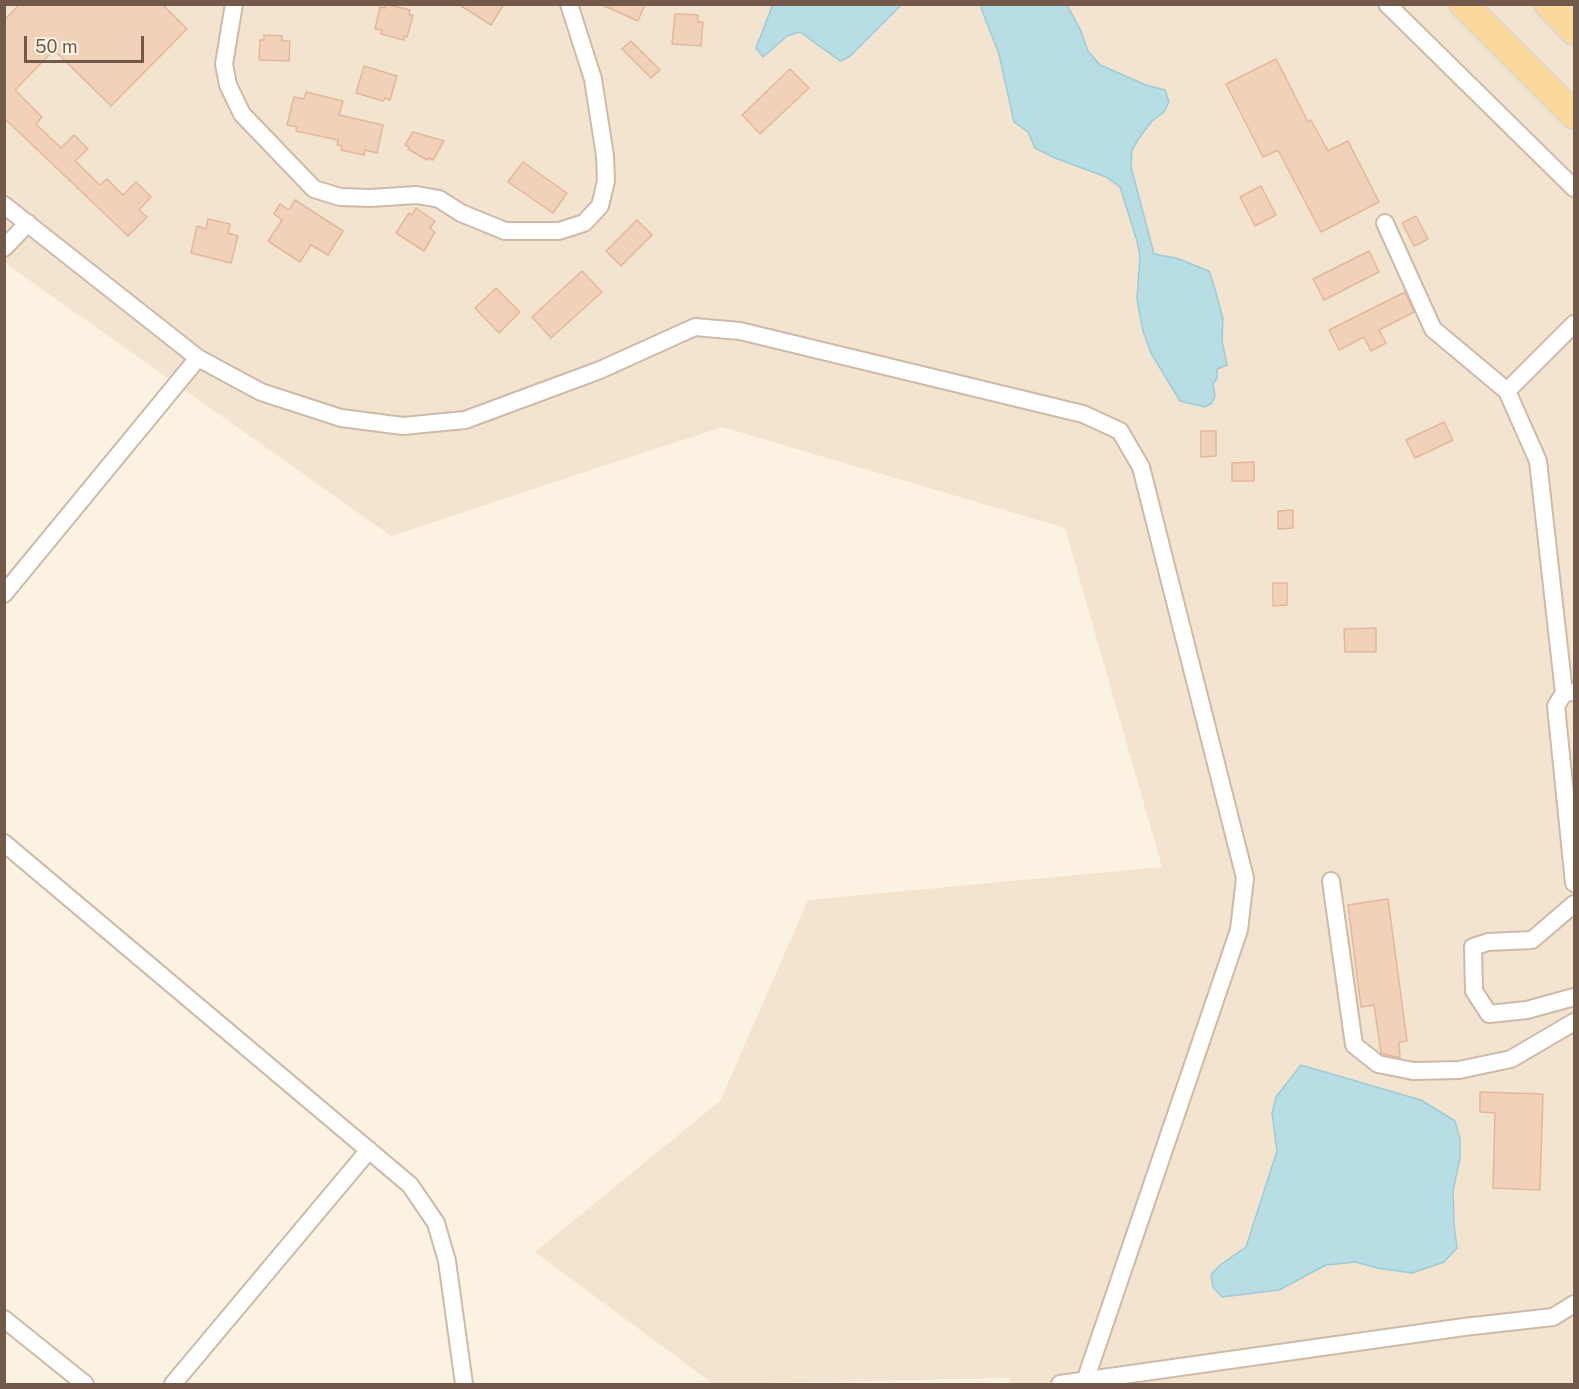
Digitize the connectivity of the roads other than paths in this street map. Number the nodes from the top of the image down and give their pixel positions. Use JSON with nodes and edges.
{"nodes":[{"id":1,"x":234,"y":4,"type":"edge"},
{"id":2,"x":569,"y":4,"type":"edge"},
{"id":3,"x":1387,"y":4,"type":"edge"},
{"id":4,"x":1463,"y":4,"type":"edge"},
{"id":5,"x":1548,"y":4,"type":"edge"},
{"id":6,"x":1575,"y":31,"type":"edge"},
{"id":7,"x":1575,"y":115,"type":"edge"},
{"id":8,"x":1575,"y":188,"type":"edge"},
{"id":9,"x":4,"y":205,"type":"edge"},
{"id":10,"x":28,"y":223,"type":"junction"},
{"id":11,"x":1385,"y":223,"type":"dead end"},
{"id":12,"x":4,"y":248,"type":"edge"},
{"id":13,"x":1575,"y":324,"type":"edge"},
{"id":14,"x":198,"y":358,"type":"junction"},
{"id":15,"x":1507,"y":391,"type":"junction"},
{"id":16,"x":4,"y":594,"type":"edge"},
{"id":17,"x":1570,"y":692,"type":"edge"},
{"id":18,"x":4,"y":843,"type":"edge"},
{"id":19,"x":1331,"y":881,"type":"dead end"},
{"id":20,"x":1575,"y":883,"type":"edge"},
{"id":21,"x":1575,"y":904,"type":"edge"},
{"id":22,"x":1575,"y":998,"type":"edge"},
{"id":23,"x":1575,"y":1022,"type":"edge"},
{"id":24,"x":369,"y":1150,"type":"junction"},
{"id":25,"x":1575,"y":1304,"type":"edge"},
{"id":26,"x":4,"y":1319,"type":"edge"},
{"id":27,"x":1084,"y":1382,"type":"edge"},
{"id":28,"x":85,"y":1384,"type":"edge"},
{"id":29,"x":173,"y":1384,"type":"edge"},
{"id":30,"x":464,"y":1384,"type":"edge"},
{"id":31,"x":1060,"y":1384,"type":"edge"}],
"edges":[{"from":1,"to":2,"type":"street"},
{"from":3,"to":8,"type":"street"},
{"from":4,"to":7,"type":"main road"},
{"from":5,"to":6,"type":"main road"},
{"from":9,"to":10,"type":"street"},
{"from":10,"to":12,"type":"street"},
{"from":10,"to":14,"type":"street"},
{"from":11,"to":15,"type":"street"},
{"from":13,"to":15,"type":"street"},
{"from":14,"to":16,"type":"street"},
{"from":14,"to":27,"type":"street"},
{"from":15,"to":17,"type":"street"},
{"from":17,"to":20,"type":"street"},
{"from":18,"to":24,"type":"street"},
{"from":19,"to":23,"type":"street"},
{"from":21,"to":22,"type":"street"},
{"from":24,"to":29,"type":"street"},
{"from":24,"to":30,"type":"street"},
{"from":25,"to":27,"type":"street"},
{"from":26,"to":28,"type":"street"},
{"from":27,"to":31,"type":"street"}]}
